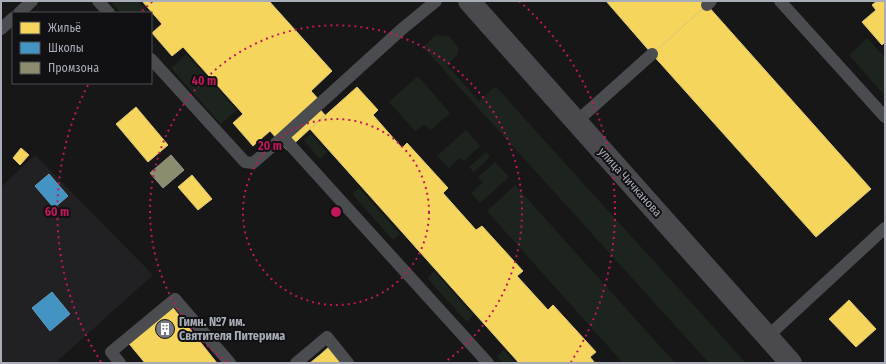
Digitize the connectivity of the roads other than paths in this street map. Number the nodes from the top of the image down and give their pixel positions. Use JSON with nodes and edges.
{"nodes":[{"id":1,"x":32,"y":1,"type":"edge"},
{"id":2,"x":98,"y":1,"type":"edge"},
{"id":3,"x":436,"y":1,"type":"edge"},
{"id":4,"x":469,"y":1,"type":"edge"},
{"id":5,"x":780,"y":1,"type":"edge"},
{"id":6,"x":20,"y":12,"type":"edge"},
{"id":7,"x":108,"y":12,"type":"edge"},
{"id":8,"x":12,"y":19,"type":"edge"},
{"id":9,"x":1,"y":29,"type":"edge"},
{"id":10,"x":652,"y":54,"type":"dead end"},
{"id":11,"x":152,"y":60,"type":"edge"},
{"id":12,"x":885,"y":117,"type":"edge"},
{"id":13,"x":576,"y":122,"type":"junction"},
{"id":14,"x":283,"y":137,"type":"junction"},
{"id":15,"x":885,"y":228,"type":"edge"},
{"id":16,"x":766,"y":337,"type":"junction"},
{"id":17,"x":120,"y":363,"type":"edge"},
{"id":18,"x":230,"y":363,"type":"edge"},
{"id":19,"x":296,"y":363,"type":"edge"},
{"id":20,"x":348,"y":363,"type":"edge"},
{"id":21,"x":488,"y":363,"type":"edge"},
{"id":22,"x":791,"y":363,"type":"edge"}],
"edges":[{"from":1,"to":6,"type":"lane"},
{"from":2,"to":7,"type":"lane"},
{"from":3,"to":14,"type":"lane"},
{"from":4,"to":13,"type":"main road","name":"улица Чичканова"},
{"from":5,"to":12,"type":"lane"},
{"from":8,"to":9,"type":"lane"},
{"from":10,"to":13,"type":"lane"},
{"from":11,"to":14,"type":"lane"},
{"from":13,"to":16,"type":"main road","name":"улица Чичканова"},
{"from":14,"to":21,"type":"lane"},
{"from":15,"to":16,"type":"lane"},
{"from":16,"to":22,"type":"main road","name":"улица Чичканова"},
{"from":17,"to":18,"type":"lane"},
{"from":19,"to":20,"type":"lane"}]}
